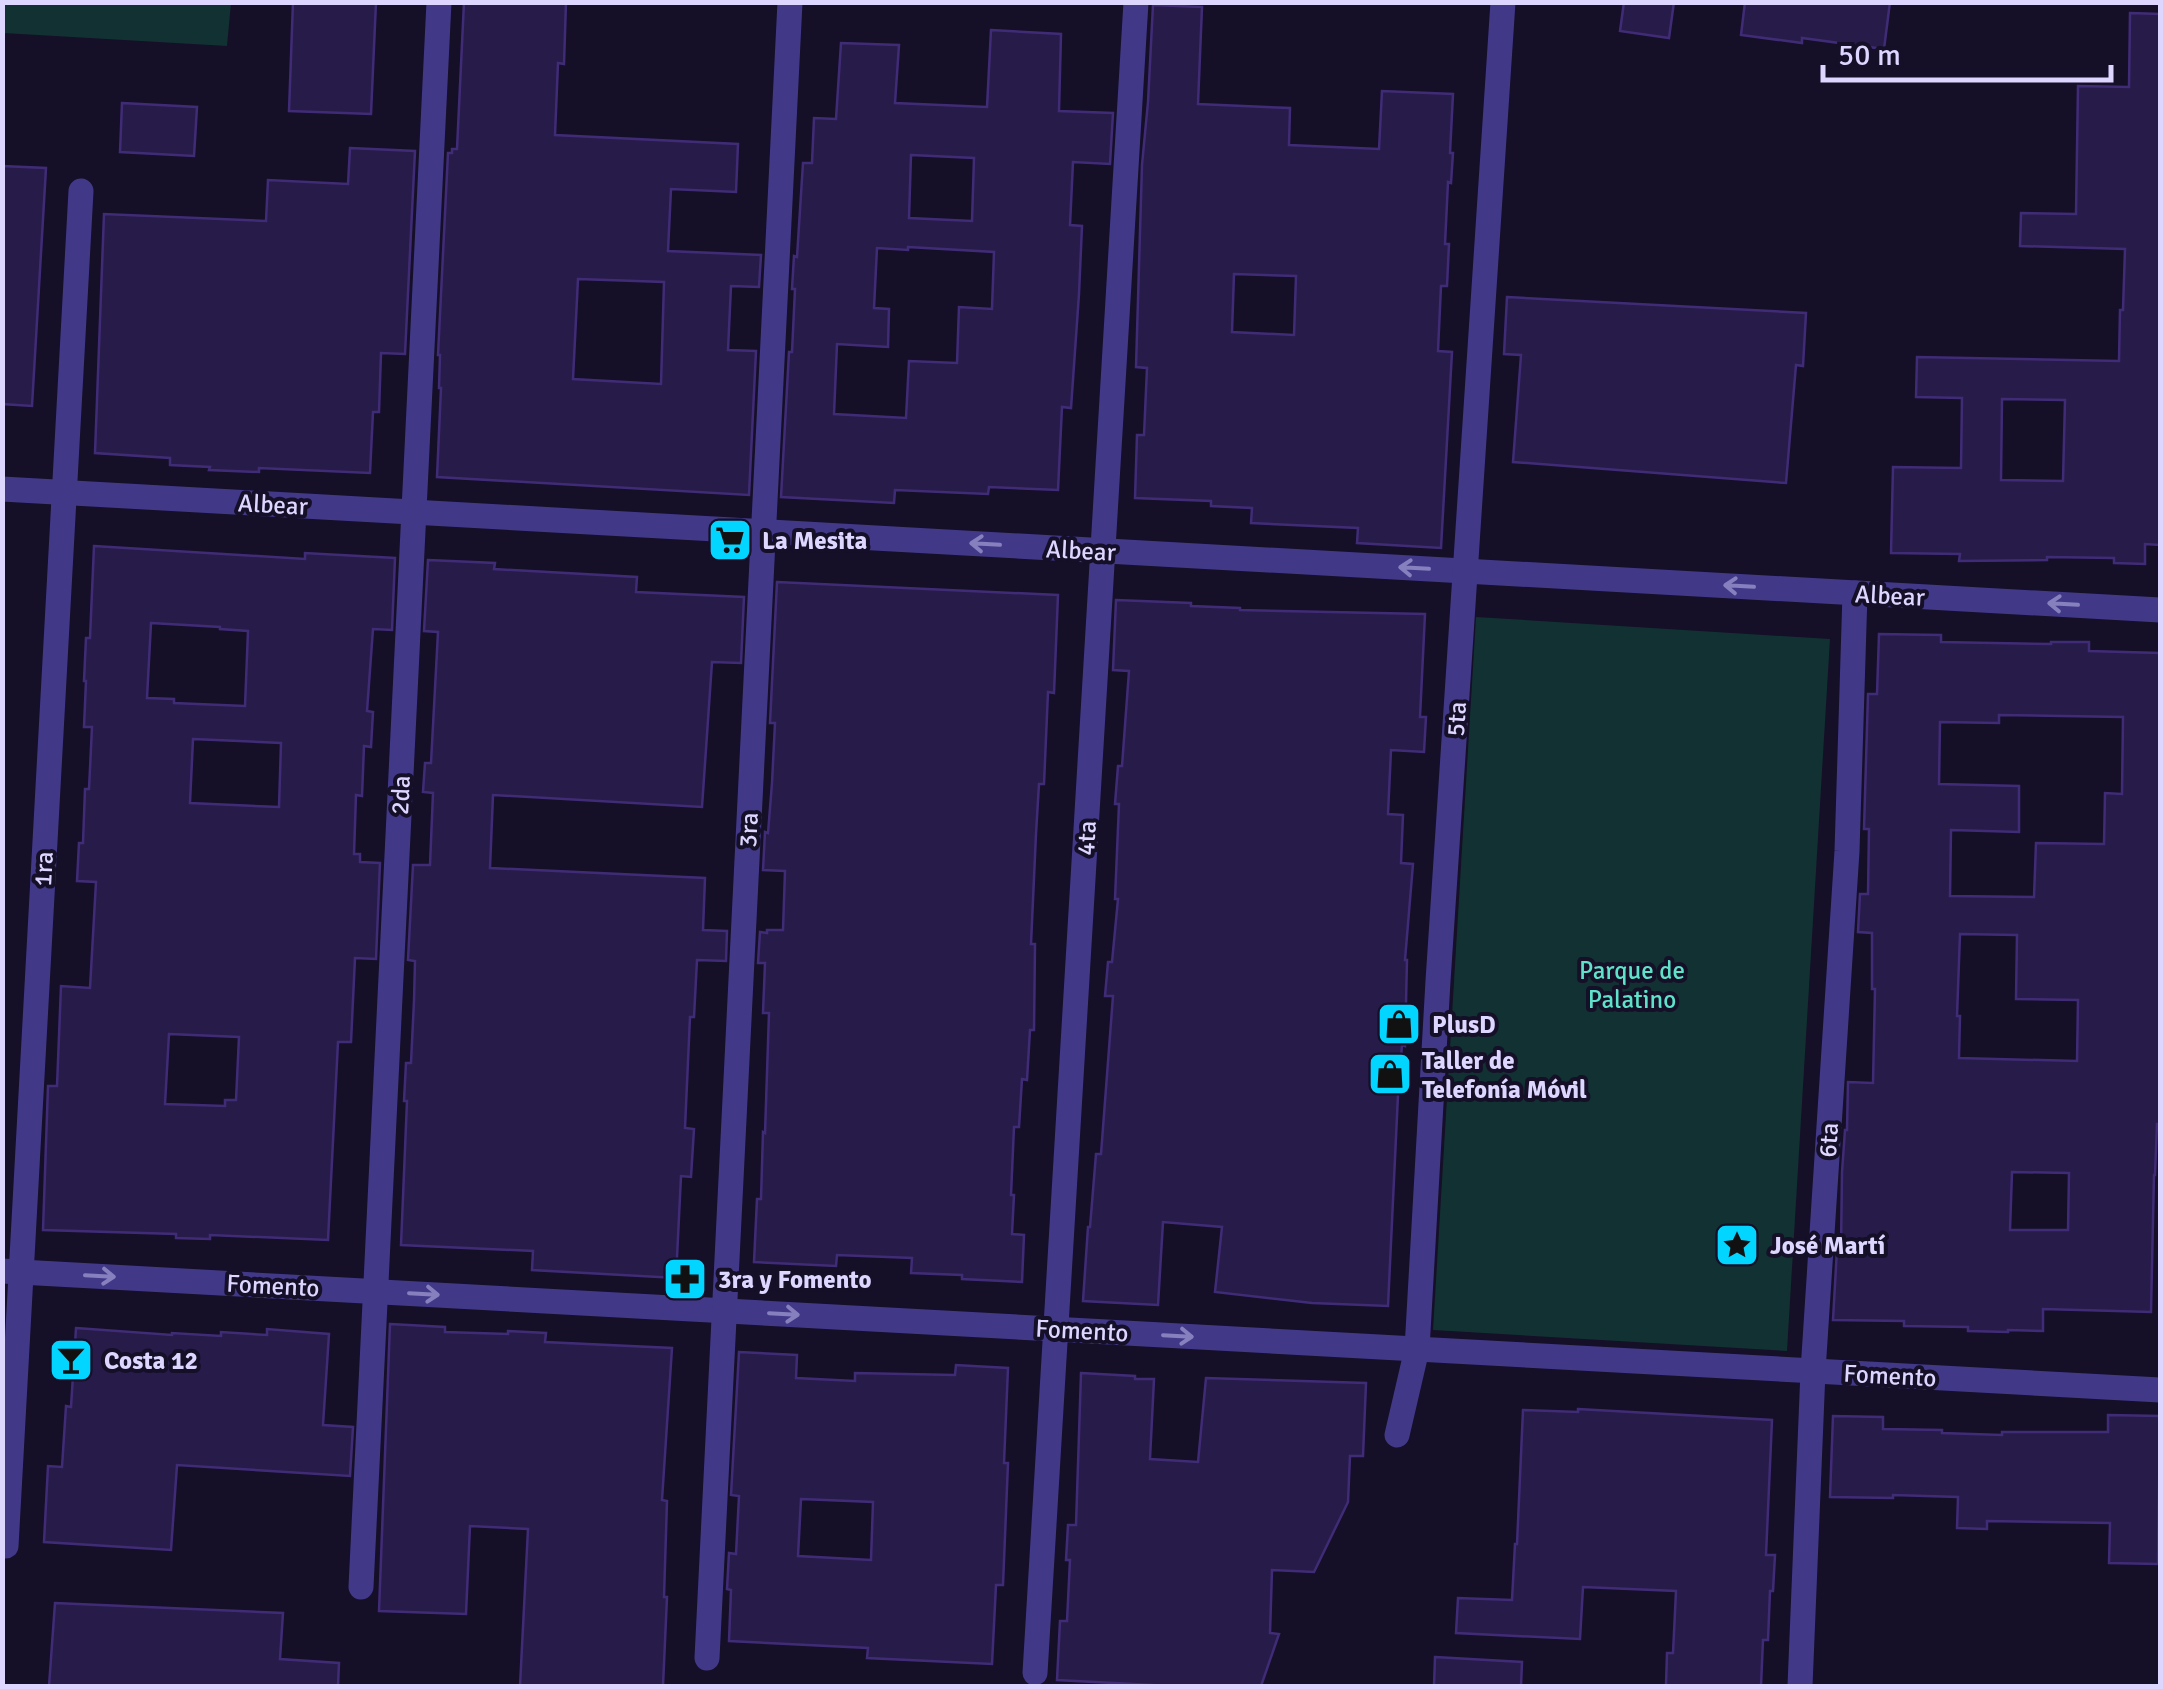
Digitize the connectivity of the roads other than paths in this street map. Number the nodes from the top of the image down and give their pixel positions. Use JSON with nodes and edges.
{"nodes":[{"id":1,"x":438,"y":2,"type":"edge"},
{"id":2,"x":790,"y":2,"type":"edge"},
{"id":3,"x":1136,"y":2,"type":"edge"},
{"id":4,"x":1502,"y":2,"type":"edge"},
{"id":5,"x":81,"y":191,"type":"dead end"},
{"id":6,"x":2,"y":488,"type":"edge"},
{"id":7,"x":64,"y":492,"type":"junction"},
{"id":8,"x":414,"y":512,"type":"junction"},
{"id":9,"x":763,"y":531,"type":"junction"},
{"id":10,"x":1104,"y":551,"type":"junction"},
{"id":11,"x":1465,"y":571,"type":"junction"},
{"id":12,"x":1856,"y":593,"type":"junction"},
{"id":13,"x":2160,"y":610,"type":"edge"},
{"id":14,"x":12,"y":1271,"type":"edge"},
{"id":15,"x":376,"y":1291,"type":"junction"},
{"id":16,"x":724,"y":1310,"type":"junction"},
{"id":17,"x":1056,"y":1329,"type":"junction"},
{"id":18,"x":1416,"y":1349,"type":"junction"},
{"id":19,"x":1812,"y":1371,"type":"junction"},
{"id":20,"x":2160,"y":1390,"type":"edge"},
{"id":21,"x":1398,"y":1435,"type":"dead end"},
{"id":22,"x":6,"y":1546,"type":"dead end"},
{"id":23,"x":361,"y":1588,"type":"dead end"},
{"id":24,"x":707,"y":1658,"type":"dead end"},
{"id":25,"x":1035,"y":1673,"type":"dead end"},
{"id":26,"x":1800,"y":1686,"type":"edge"}],
"edges":[{"from":1,"to":8,"type":"street","name":"2da"},
{"from":2,"to":9,"type":"street","name":"3ra"},
{"from":3,"to":10,"type":"street","name":"4ta"},
{"from":4,"to":11,"type":"street","name":"5ta"},
{"from":5,"to":7,"type":"street","name":"1ra"},
{"from":6,"to":7,"type":"street","name":"Albear"},
{"from":7,"to":8,"type":"street","name":"Albear"},
{"from":7,"to":14,"type":"street","name":"1ra"},
{"from":8,"to":9,"type":"street","name":"Albear"},
{"from":8,"to":15,"type":"street","name":"2da"},
{"from":10,"to":9,"type":"street","name":"Albear","one_way":true},
{"from":9,"to":16,"type":"street","name":"3ra"},
{"from":11,"to":10,"type":"street","name":"Albear","one_way":true},
{"from":10,"to":17,"type":"street","name":"4ta"},
{"from":12,"to":11,"type":"street","name":"Albear","one_way":true},
{"from":11,"to":18,"type":"street","name":"5ta"},
{"from":13,"to":12,"type":"street","name":"Albear","one_way":true},
{"from":12,"to":19,"type":"street","name":"6ta"},
{"from":14,"to":15,"type":"street","name":"Fomento","one_way":true},
{"from":14,"to":22,"type":"street","name":"1ra"},
{"from":15,"to":16,"type":"street","name":"Fomento","one_way":true},
{"from":15,"to":23,"type":"street","name":"2da"},
{"from":16,"to":17,"type":"street","name":"Fomento","one_way":true},
{"from":16,"to":24,"type":"street","name":"3ra"},
{"from":17,"to":18,"type":"street","name":"Fomento","one_way":true},
{"from":17,"to":25,"type":"street","name":"4ta"},
{"from":18,"to":19,"type":"street","name":"Fomento"},
{"from":18,"to":21,"type":"street","name":"5ta"},
{"from":19,"to":20,"type":"street","name":"Fomento"},
{"from":19,"to":26,"type":"street","name":"6ta"}]}
